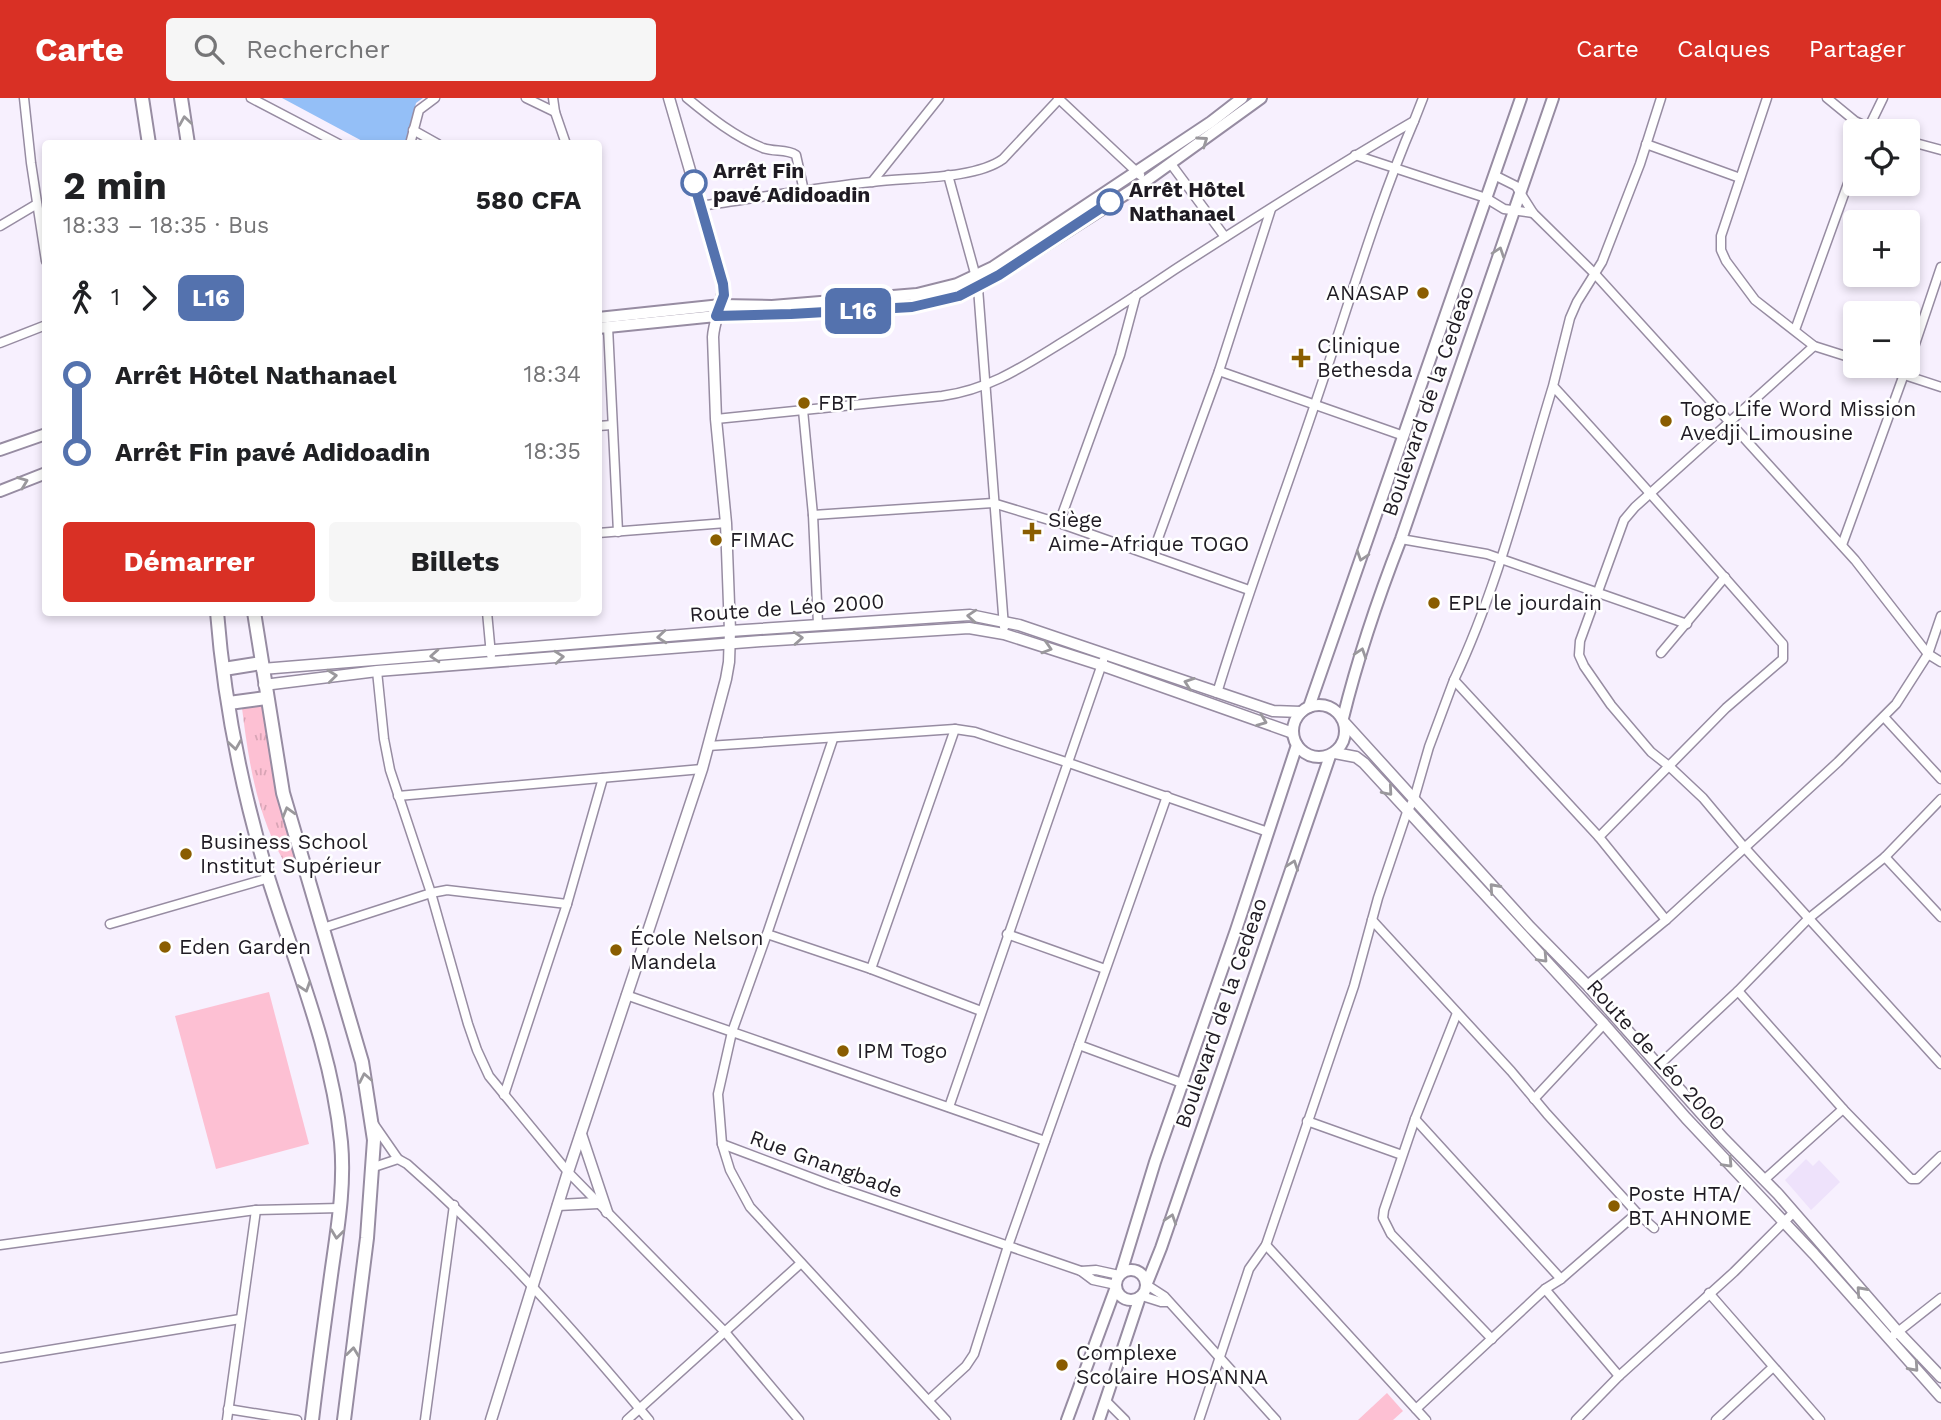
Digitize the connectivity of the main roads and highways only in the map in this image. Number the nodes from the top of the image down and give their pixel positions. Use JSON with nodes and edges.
{"nodes":[{"id":1,"x":142,"y":98,"type":"edge"},
{"id":2,"x":181,"y":98,"type":"edge"},
{"id":3,"x":1242,"y":98,"type":"edge"},
{"id":4,"x":1261,"y":98,"type":"edge"},
{"id":5,"x":1521,"y":98,"type":"edge"},
{"id":6,"x":1553,"y":98,"type":"edge"},
{"id":7,"x":148,"y":140,"type":"edge"},
{"id":8,"x":187,"y":140,"type":"edge"},
{"id":9,"x":977,"y":282,"type":"junction"},
{"id":10,"x":719,"y":310,"type":"junction"},
{"id":11,"x":602,"y":318,"type":"edge"},
{"id":12,"x":603,"y":327,"type":"edge"},
{"id":13,"x":42,"y":435,"type":"edge"},
{"id":14,"x":0,"y":450,"type":"edge"},
{"id":15,"x":42,"y":475,"type":"edge"},
{"id":16,"x":0,"y":491,"type":"edge"},
{"id":17,"x":217,"y":616,"type":"edge"},
{"id":18,"x":255,"y":616,"type":"edge"},
{"id":19,"x":261,"y":666,"type":"junction"},
{"id":20,"x":224,"y":669,"type":"junction"},
{"id":21,"x":265,"y":691,"type":"junction"},
{"id":22,"x":229,"y":703,"type":"junction"},
{"id":23,"x":1305,"y":709,"type":"junction"},
{"id":24,"x":1344,"y":721,"type":"junction"},
{"id":25,"x":1297,"y":746,"type":"junction"},
{"id":26,"x":1332,"y":754,"type":"junction"},
{"id":27,"x":1118,"y":1280,"type":"junction"},
{"id":28,"x":1147,"y":1284,"type":"junction"},
{"id":29,"x":1141,"y":1297,"type":"junction"},
{"id":30,"x":312,"y":1420,"type":"edge"},
{"id":31,"x":344,"y":1420,"type":"edge"},
{"id":32,"x":1067,"y":1420,"type":"edge"},
{"id":33,"x":1099,"y":1420,"type":"edge"}],
"edges":[{"from":1,"to":7,"type":"main road"},
{"from":8,"to":2,"type":"main road","one_way":true},
{"from":3,"to":9,"type":"main road"},
{"from":9,"to":4,"type":"main road","one_way":true},
{"from":5,"to":23,"type":"main road","name":"Boulevard de la Cedeao","one_way":true},
{"from":24,"to":6,"type":"main road","name":"Boulevard de la Cedeao","one_way":true},
{"from":9,"to":10,"type":"main road"},
{"from":10,"to":11,"type":"main road"},
{"from":10,"to":12,"type":"main road"},
{"from":13,"to":14,"type":"main road"},
{"from":16,"to":15,"type":"main road","one_way":true},
{"from":17,"to":20,"type":"main road"},
{"from":18,"to":19,"type":"main road"},
{"from":19,"to":20,"type":"main road"},
{"from":19,"to":21,"type":"main road"},
{"from":20,"to":22,"type":"main road"},
{"from":21,"to":22,"type":"main road"},
{"from":31,"to":21,"type":"main road","one_way":true},
{"from":22,"to":30,"type":"main road","one_way":true},
{"from":23,"to":24,"type":"main road"},
{"from":23,"to":25,"type":"main road"},
{"from":24,"to":26,"type":"main road"},
{"from":25,"to":26,"type":"main road"},
{"from":25,"to":27,"type":"main road","name":"Boulevard de la Cedeao"},
{"from":28,"to":26,"type":"main road","name":"Boulevard de la Cedeao","one_way":true},
{"from":27,"to":28,"type":"main road"},
{"from":27,"to":29,"type":"main road"},
{"from":27,"to":32,"type":"main road","name":"Boulevard de la Cedeao"},
{"from":28,"to":29,"type":"main road"},
{"from":29,"to":33,"type":"main road"}]}
